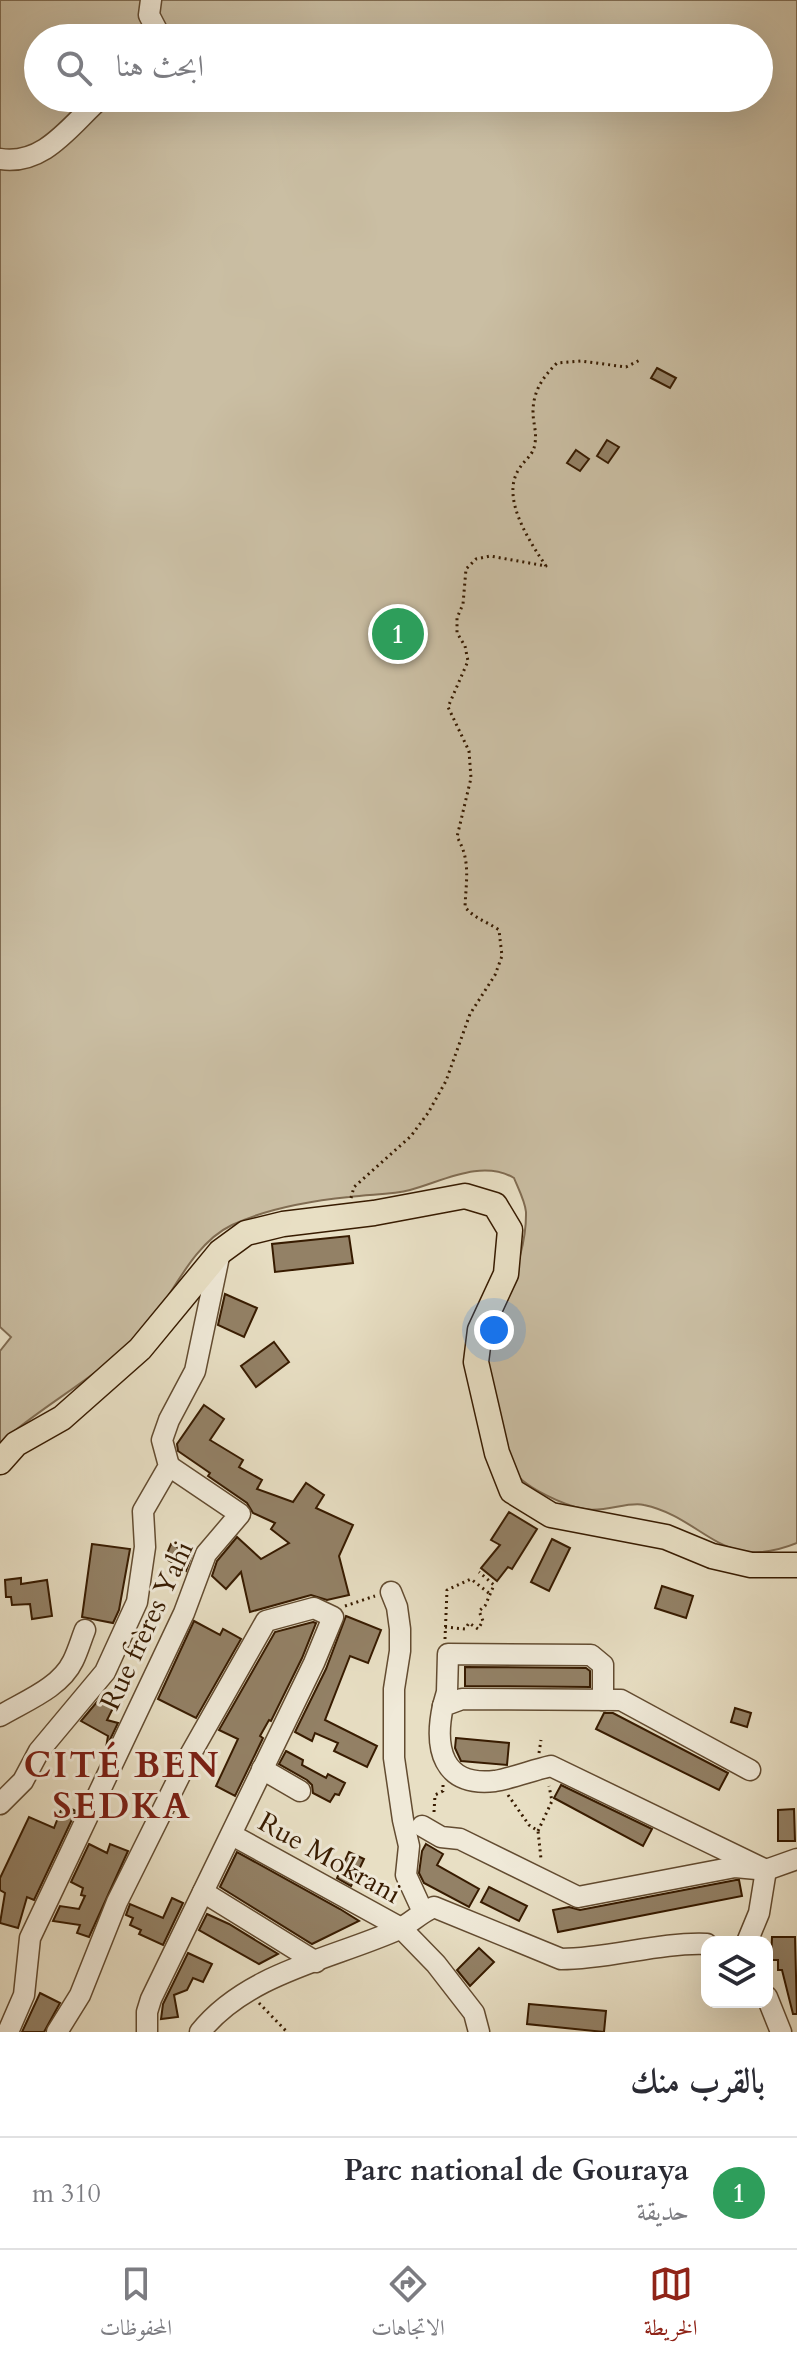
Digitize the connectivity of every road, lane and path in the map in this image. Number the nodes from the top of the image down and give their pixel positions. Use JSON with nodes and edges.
{"nodes":[{"id":1,"x":151,"y":0,"type":"edge"},
{"id":2,"x":154,"y":24,"type":"edge"},
{"id":3,"x":86,"y":112,"type":"edge"},
{"id":4,"x":0,"y":159,"type":"edge"},
{"id":5,"x":640,"y":360,"type":"dead end"},
{"id":6,"x":345,"y":1217,"type":"junction"},
{"id":7,"x":220,"y":1252,"type":"junction"},
{"id":8,"x":0,"y":1462,"type":"edge"},
{"id":9,"x":169,"y":1466,"type":"junction"},
{"id":10,"x":797,"y":1565,"type":"edge"},
{"id":11,"x":479,"y":1572,"type":"dead end"},
{"id":12,"x":391,"y":1592,"type":"joint"},
{"id":13,"x":490,"y":1594,"type":"junction"},
{"id":14,"x":324,"y":1612,"type":"junction"},
{"id":15,"x":445,"y":1627,"type":"junction"},
{"id":16,"x":85,"y":1630,"type":"dead end"},
{"id":17,"x":448,"y":1654,"type":"junction"},
{"id":18,"x":603,"y":1700,"type":"junction"},
{"id":19,"x":443,"y":1706,"type":"junction"},
{"id":20,"x":0,"y":1716,"type":"edge"},
{"id":21,"x":448,"y":1766,"type":"junction"},
{"id":22,"x":262,"y":1769,"type":"junction"},
{"id":23,"x":750,"y":1770,"type":"dead end"},
{"id":24,"x":494,"y":1781,"type":"junction"},
{"id":25,"x":300,"y":1791,"type":"dead end"},
{"id":26,"x":0,"y":1804,"type":"edge"},
{"id":27,"x":422,"y":1826,"type":"joint"},
{"id":28,"x":232,"y":1835,"type":"junction"},
{"id":29,"x":797,"y":1859,"type":"edge"},
{"id":30,"x":766,"y":1870,"type":"junction"},
{"id":31,"x":542,"y":1881,"type":"junction"},
{"id":32,"x":203,"y":1892,"type":"junction"},
{"id":33,"x":423,"y":1912,"type":"junction"},
{"id":34,"x":401,"y":1928,"type":"junction"},
{"id":35,"x":749,"y":1936,"type":"edge"},
{"id":36,"x":701,"y":1944,"type":"edge"},
{"id":37,"x":316,"y":1962,"type":"junction"},
{"id":38,"x":248,"y":1992,"type":"junction"},
{"id":39,"x":771,"y":2008,"type":"edge"},
{"id":40,"x":8,"y":2032,"type":"edge"},
{"id":41,"x":57,"y":2032,"type":"edge"},
{"id":42,"x":147,"y":2032,"type":"edge"},
{"id":43,"x":200,"y":2032,"type":"edge"},
{"id":44,"x":287,"y":2032,"type":"edge"},
{"id":45,"x":479,"y":2032,"type":"edge"},
{"id":46,"x":781,"y":2032,"type":"edge"}],
"edges":[{"from":1,"to":2,"type":"street"},
{"from":3,"to":4,"type":"street"},
{"from":5,"to":6,"type":"path"},
{"from":6,"to":7,"type":"main road"},
{"from":6,"to":10,"type":"main road"},
{"from":7,"to":8,"type":"main road"},
{"from":7,"to":9,"type":"street"},
{"from":9,"to":26,"type":"street"},
{"from":9,"to":40,"type":"street","name":"Rue frères Yahi"},
{"from":11,"to":13,"type":"path"},
{"from":12,"to":14,"type":"path"},
{"from":12,"to":33,"type":"street"},
{"from":13,"to":15,"type":"path"},
{"from":13,"to":15,"type":"path"},
{"from":14,"to":22,"type":"street"},
{"from":14,"to":41,"type":"street"},
{"from":15,"to":17,"type":"path"},
{"from":16,"to":20,"type":"street"},
{"from":17,"to":18,"type":"street"},
{"from":17,"to":19,"type":"street"},
{"from":18,"to":19,"type":"street"},
{"from":18,"to":23,"type":"street"},
{"from":19,"to":21,"type":"street"},
{"from":21,"to":24,"type":"street"},
{"from":21,"to":27,"type":"path"},
{"from":22,"to":25,"type":"street"},
{"from":22,"to":28,"type":"street"},
{"from":24,"to":30,"type":"street"},
{"from":24,"to":31,"type":"path"},
{"from":27,"to":31,"type":"street"},
{"from":28,"to":32,"type":"street"},
{"from":28,"to":34,"type":"street","name":"Rue Mokrani"},
{"from":29,"to":30,"type":"street"},
{"from":30,"to":31,"type":"street"},
{"from":30,"to":35,"type":"street"},
{"from":32,"to":37,"type":"street"},
{"from":32,"to":42,"type":"street"},
{"from":33,"to":34,"type":"street"},
{"from":33,"to":36,"type":"street"},
{"from":34,"to":37,"type":"street"},
{"from":34,"to":45,"type":"street","name":"Rue Mokrani"},
{"from":37,"to":38,"type":"street"},
{"from":38,"to":43,"type":"street"},
{"from":38,"to":44,"type":"path"},
{"from":39,"to":46,"type":"street"}]}
